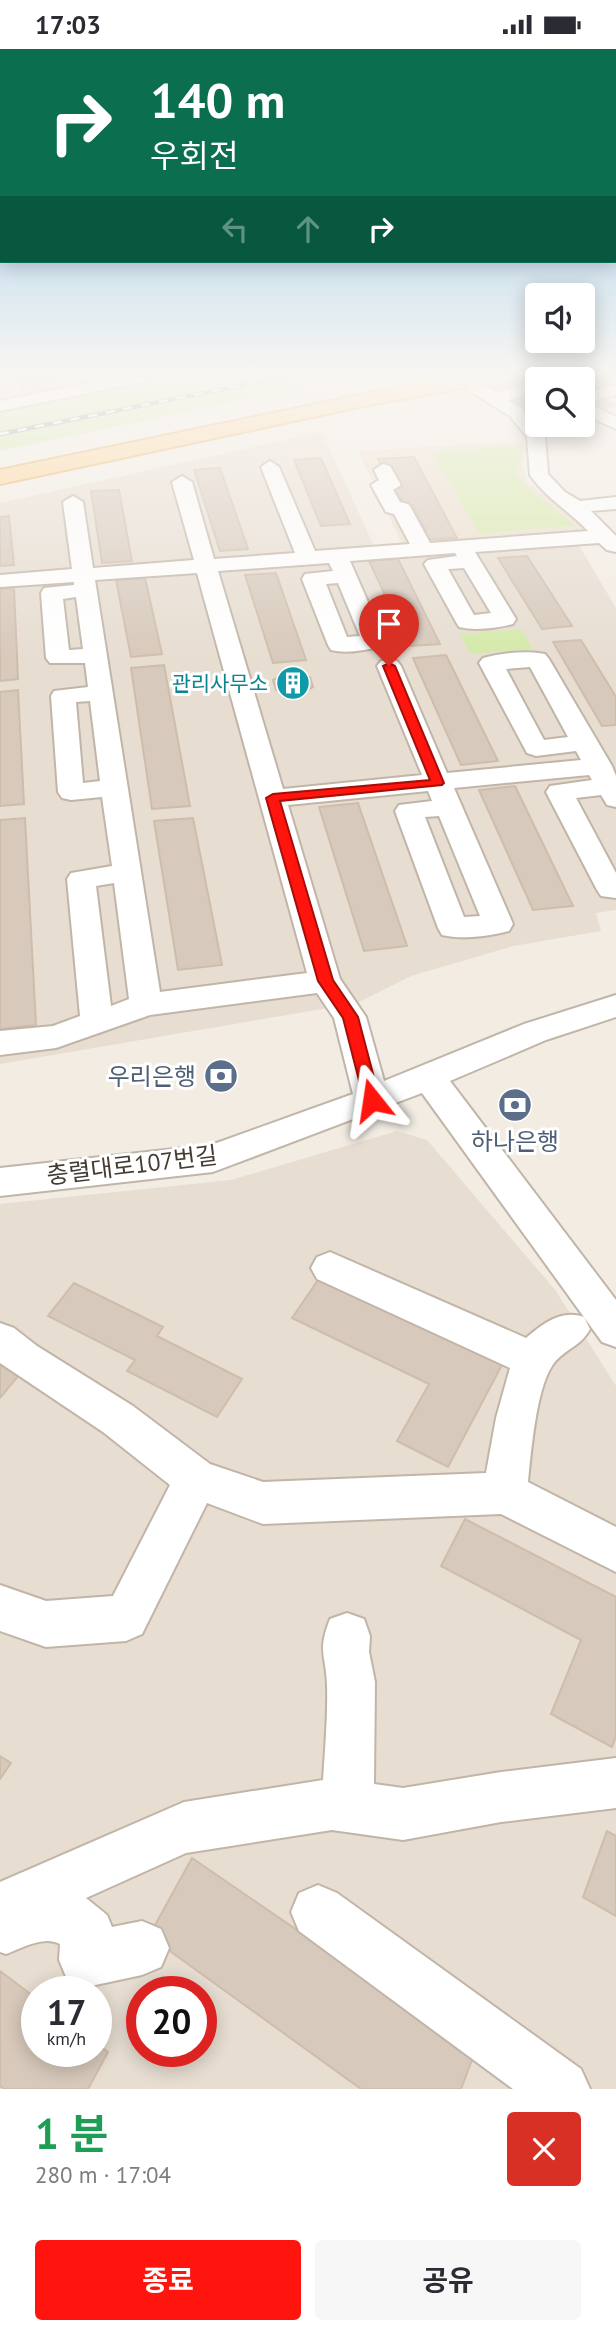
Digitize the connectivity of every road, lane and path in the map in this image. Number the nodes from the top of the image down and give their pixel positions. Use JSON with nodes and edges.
{"nodes":[{"id":1,"x":23,"y":472,"type":"edge"},
{"id":2,"x":272,"y":472,"type":"edge"},
{"id":3,"x":384,"y":472,"type":"edge"},
{"id":4,"x":539,"y":472,"type":"edge"},
{"id":5,"x":0,"y":477,"type":"edge"},
{"id":6,"x":182,"y":482,"type":"dead end"},
{"id":7,"x":73,"y":502,"type":"dead end"},
{"id":8,"x":616,"y":502,"type":"edge"},
{"id":9,"x":576,"y":507,"type":"junction"},
{"id":10,"x":611,"y":542,"type":"edge"},
{"id":11,"x":422,"y":550,"type":"junction"},
{"id":12,"x":307,"y":558,"type":"junction"},
{"id":13,"x":206,"y":566,"type":"junction"},
{"id":14,"x":0,"y":581,"type":"edge"},
{"id":15,"x":86,"y":582,"type":"junction"},
{"id":16,"x":96,"y":655,"type":"junction"},
{"id":17,"x":389,"y":666,"type":"dead end"},
{"id":18,"x":102,"y":693,"type":"junction"},
{"id":19,"x":584,"y":743,"type":"dead end"},
{"id":20,"x":608,"y":784,"type":"edge"},
{"id":21,"x":114,"y":788,"type":"junction"},
{"id":22,"x":443,"y":795,"type":"junction"},
{"id":23,"x":273,"y":798,"type":"junction"},
{"id":24,"x":127,"y":873,"type":"junction"},
{"id":25,"x":616,"y":889,"type":"edge"},
{"id":26,"x":326,"y":981,"type":"junction"},
{"id":27,"x":146,"y":1005,"type":"junction"},
{"id":28,"x":616,"y":1006,"type":"edge"},
{"id":29,"x":97,"y":1022,"type":"junction"},
{"id":30,"x":0,"y":1044,"type":"edge"},
{"id":31,"x":428,"y":1076,"type":"junction"},
{"id":32,"x":372,"y":1100,"type":"junction"},
{"id":33,"x":0,"y":1181,"type":"edge"},
{"id":34,"x":330,"y":1268,"type":"dead end"},
{"id":35,"x":570,"y":1329,"type":"dead end"},
{"id":36,"x":616,"y":1331,"type":"edge"},
{"id":37,"x":0,"y":1340,"type":"edge"},
{"id":38,"x":534,"y":1360,"type":"junction"},
{"id":39,"x":196,"y":1479,"type":"junction"},
{"id":40,"x":505,"y":1493,"type":"junction"},
{"id":41,"x":616,"y":1550,"type":"edge"},
{"id":42,"x":0,"y":1608,"type":"edge"},
{"id":43,"x":347,"y":1636,"type":"dead end"},
{"id":44,"x":616,"y":1783,"type":"edge"},
{"id":45,"x":348,"y":1807,"type":"junction"},
{"id":46,"x":0,"y":1909,"type":"edge"},
{"id":47,"x":318,"y":1912,"type":"dead end"},
{"id":48,"x":0,"y":1929,"type":"edge"},
{"id":49,"x":142,"y":1948,"type":"dead end"},
{"id":50,"x":561,"y":2089,"type":"edge"}],
"edges":[{"from":1,"to":5,"type":"main road"},
{"from":2,"to":12,"type":"street"},
{"from":3,"to":11,"type":"street"},
{"from":4,"to":9,"type":"street"},
{"from":6,"to":13,"type":"street"},
{"from":7,"to":15,"type":"street"},
{"from":8,"to":9,"type":"street"},
{"from":9,"to":10,"type":"street"},
{"from":10,"to":11,"type":"street"},
{"from":11,"to":12,"type":"street"},
{"from":12,"to":13,"type":"street"},
{"from":13,"to":15,"type":"street"},
{"from":13,"to":23,"type":"street"},
{"from":14,"to":15,"type":"street"},
{"from":15,"to":16,"type":"street"},
{"from":15,"to":16,"type":"street"},
{"from":16,"to":18,"type":"street"},
{"from":17,"to":22,"type":"street"},
{"from":18,"to":21,"type":"street"},
{"from":18,"to":21,"type":"street"},
{"from":19,"to":20,"type":"street"},
{"from":20,"to":22,"type":"street"},
{"from":20,"to":25,"type":"street"},
{"from":21,"to":24,"type":"street"},
{"from":22,"to":23,"type":"street"},
{"from":23,"to":26,"type":"street"},
{"from":24,"to":27,"type":"street"},
{"from":24,"to":29,"type":"lane"},
{"from":26,"to":27,"type":"street"},
{"from":26,"to":32,"type":"street"},
{"from":27,"to":29,"type":"street"},
{"from":28,"to":31,"type":"street","name":"충렬대로107번길"},
{"from":29,"to":30,"type":"street"},
{"from":31,"to":32,"type":"street","name":"충렬대로107번길"},
{"from":31,"to":36,"type":"street"},
{"from":32,"to":33,"type":"street","name":"충렬대로107번길"},
{"from":34,"to":38,"type":"street"},
{"from":35,"to":38,"type":"street"},
{"from":37,"to":39,"type":"street"},
{"from":38,"to":40,"type":"street"},
{"from":39,"to":40,"type":"street"},
{"from":39,"to":42,"type":"street"},
{"from":40,"to":41,"type":"street"},
{"from":43,"to":45,"type":"street"},
{"from":44,"to":45,"type":"street"},
{"from":45,"to":46,"type":"street"},
{"from":47,"to":50,"type":"street"},
{"from":48,"to":49,"type":"street"}]}
